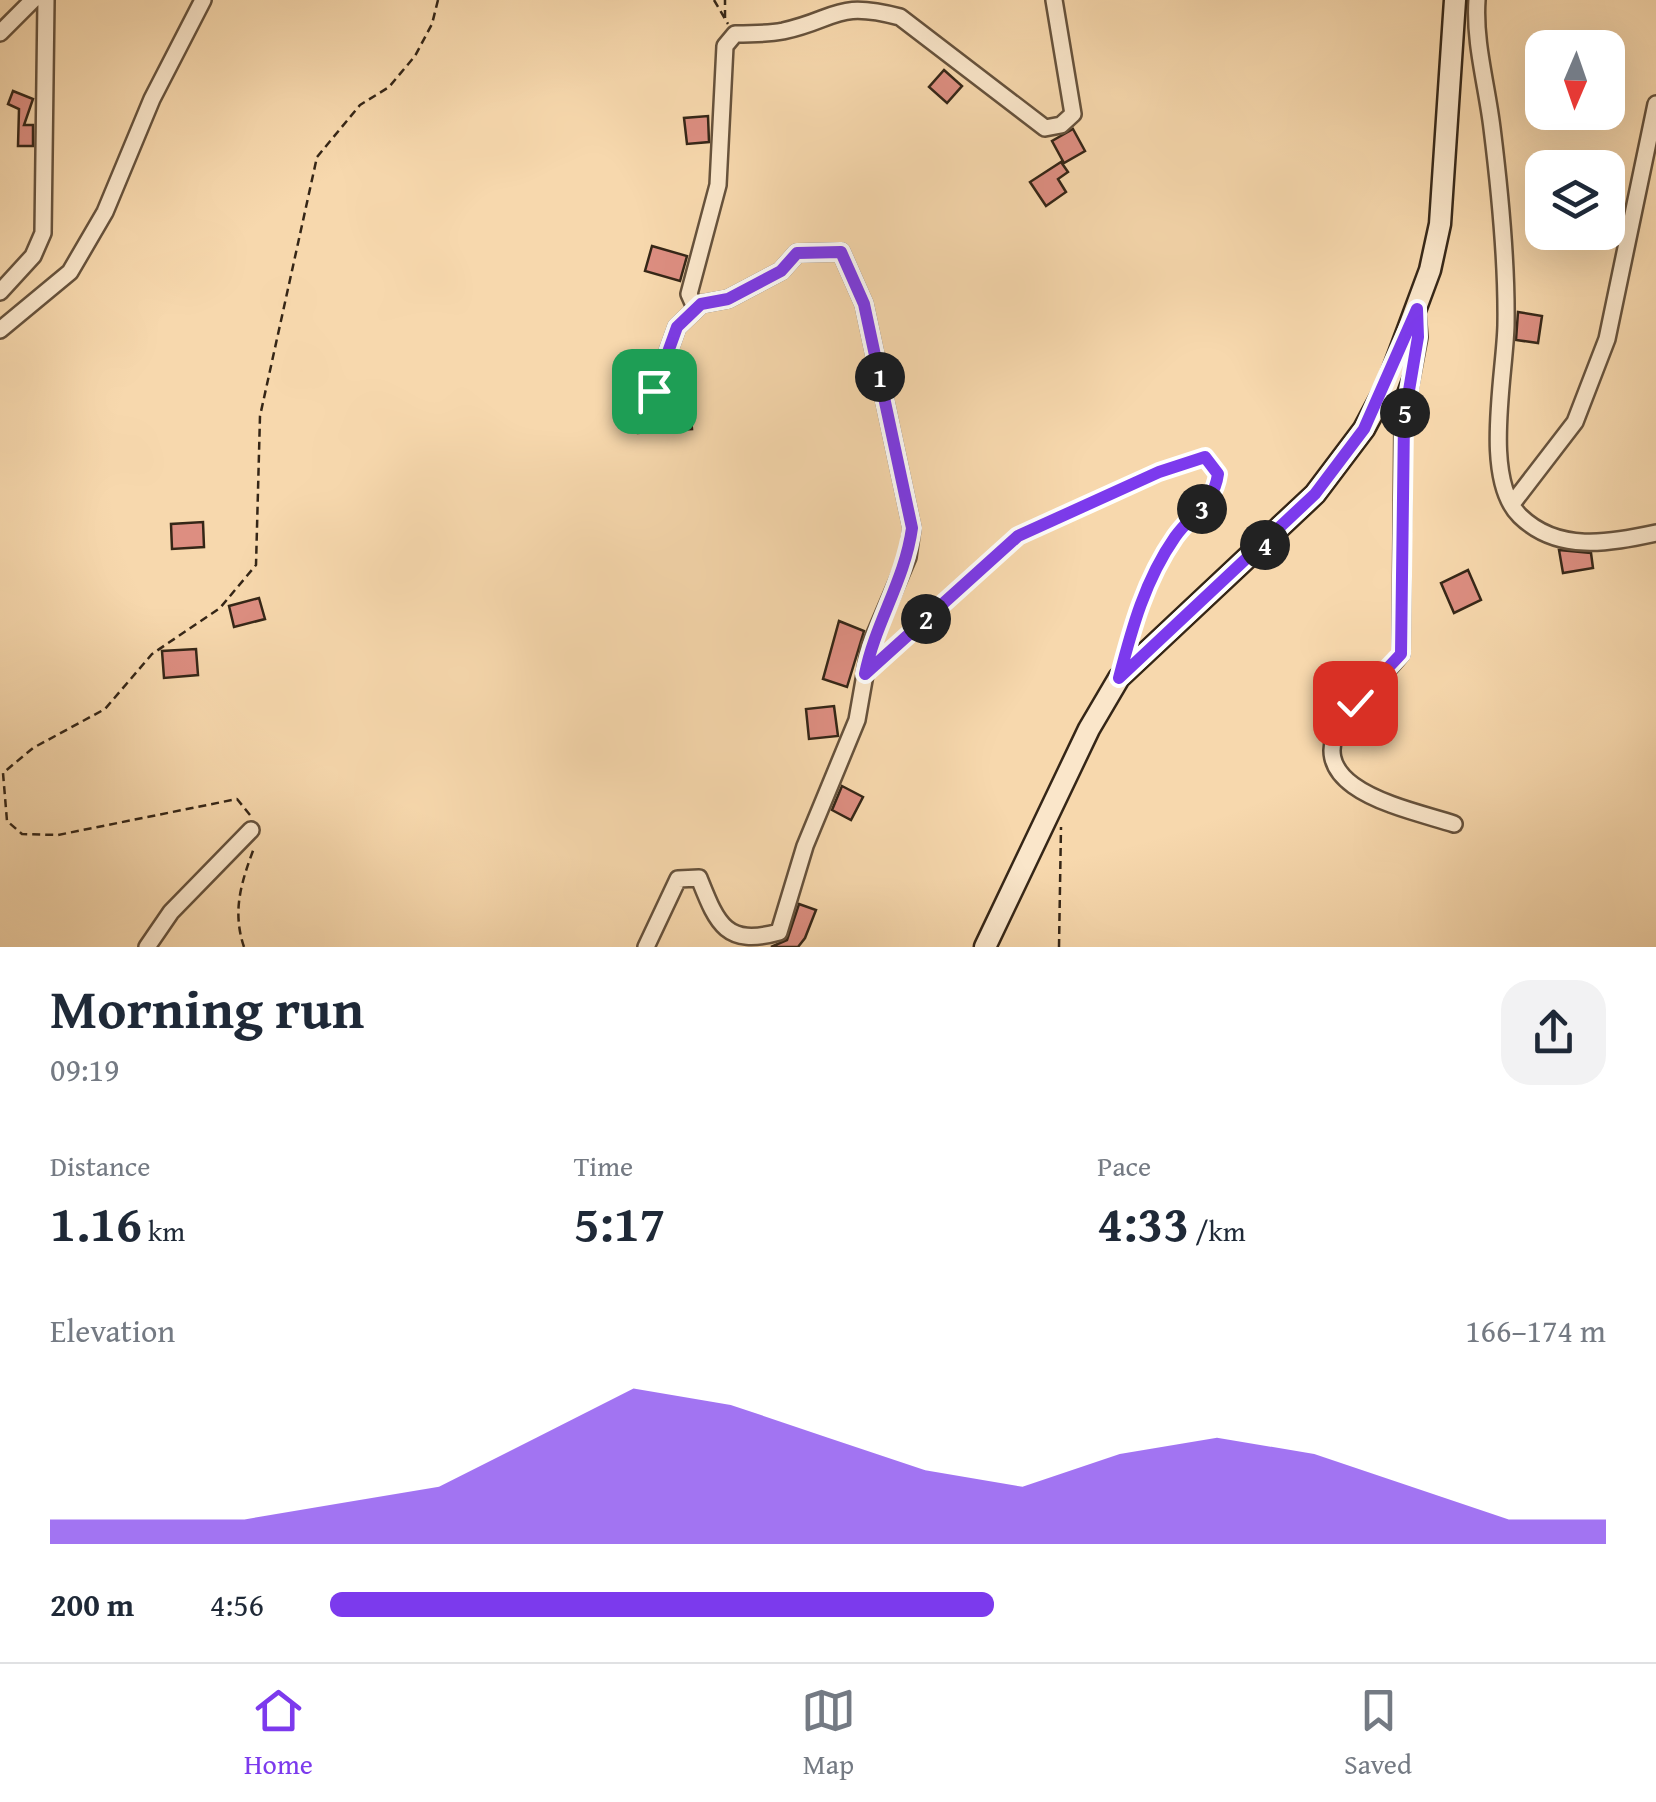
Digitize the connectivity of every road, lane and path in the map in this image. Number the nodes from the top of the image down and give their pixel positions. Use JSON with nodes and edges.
{"nodes":[{"id":1,"x":32,"y":0,"type":"edge"},
{"id":2,"x":46,"y":0,"type":"edge"},
{"id":3,"x":203,"y":0,"type":"edge"},
{"id":4,"x":438,"y":0,"type":"edge"},
{"id":5,"x":714,"y":0,"type":"edge"},
{"id":6,"x":725,"y":0,"type":"edge"},
{"id":7,"x":1054,"y":0,"type":"edge"},
{"id":8,"x":1456,"y":0,"type":"edge"},
{"id":9,"x":1477,"y":0,"type":"edge"},
{"id":10,"x":724,"y":19,"type":"junction"},
{"id":11,"x":0,"y":34,"type":"edge"},
{"id":12,"x":735,"y":34,"type":"junction"},
{"id":13,"x":1656,"y":104,"type":"edge"},
{"id":14,"x":0,"y":292,"type":"edge"},
{"id":15,"x":701,"y":304,"type":"junction"},
{"id":16,"x":1417,"y":309,"type":"junction"},
{"id":17,"x":0,"y":330,"type":"edge"},
{"id":18,"x":683,"y":399,"type":"dead end"},
{"id":19,"x":1512,"y":504,"type":"junction"},
{"id":20,"x":1656,"y":533,"type":"edge"},
{"id":21,"x":865,"y":674,"type":"junction"},
{"id":22,"x":1119,"y":678,"type":"junction"},
{"id":23,"x":1454,"y":824,"type":"dead end"},
{"id":24,"x":1060,"y":826,"type":"dead end"},
{"id":25,"x":251,"y":830,"type":"junction"},
{"id":26,"x":147,"y":947,"type":"edge"},
{"id":27,"x":244,"y":947,"type":"edge"},
{"id":28,"x":646,"y":947,"type":"edge"},
{"id":29,"x":985,"y":947,"type":"edge"},
{"id":30,"x":1059,"y":947,"type":"edge"}],
"edges":[{"from":1,"to":11,"type":"street"},
{"from":2,"to":14,"type":"street"},
{"from":3,"to":17,"type":"street"},
{"from":4,"to":25,"type":"path"},
{"from":5,"to":10,"type":"path"},
{"from":6,"to":10,"type":"path"},
{"from":7,"to":12,"type":"street"},
{"from":8,"to":16,"type":"street"},
{"from":9,"to":19,"type":"street"},
{"from":10,"to":12,"type":"path"},
{"from":12,"to":15,"type":"street"},
{"from":13,"to":19,"type":"street"},
{"from":15,"to":18,"type":"street"},
{"from":15,"to":21,"type":"street"},
{"from":16,"to":22,"type":"street"},
{"from":16,"to":23,"type":"street"},
{"from":19,"to":20,"type":"street"},
{"from":21,"to":22,"type":"path"},
{"from":21,"to":28,"type":"street"},
{"from":22,"to":29,"type":"street"},
{"from":24,"to":30,"type":"path"},
{"from":25,"to":26,"type":"street"},
{"from":25,"to":27,"type":"path"}]}
